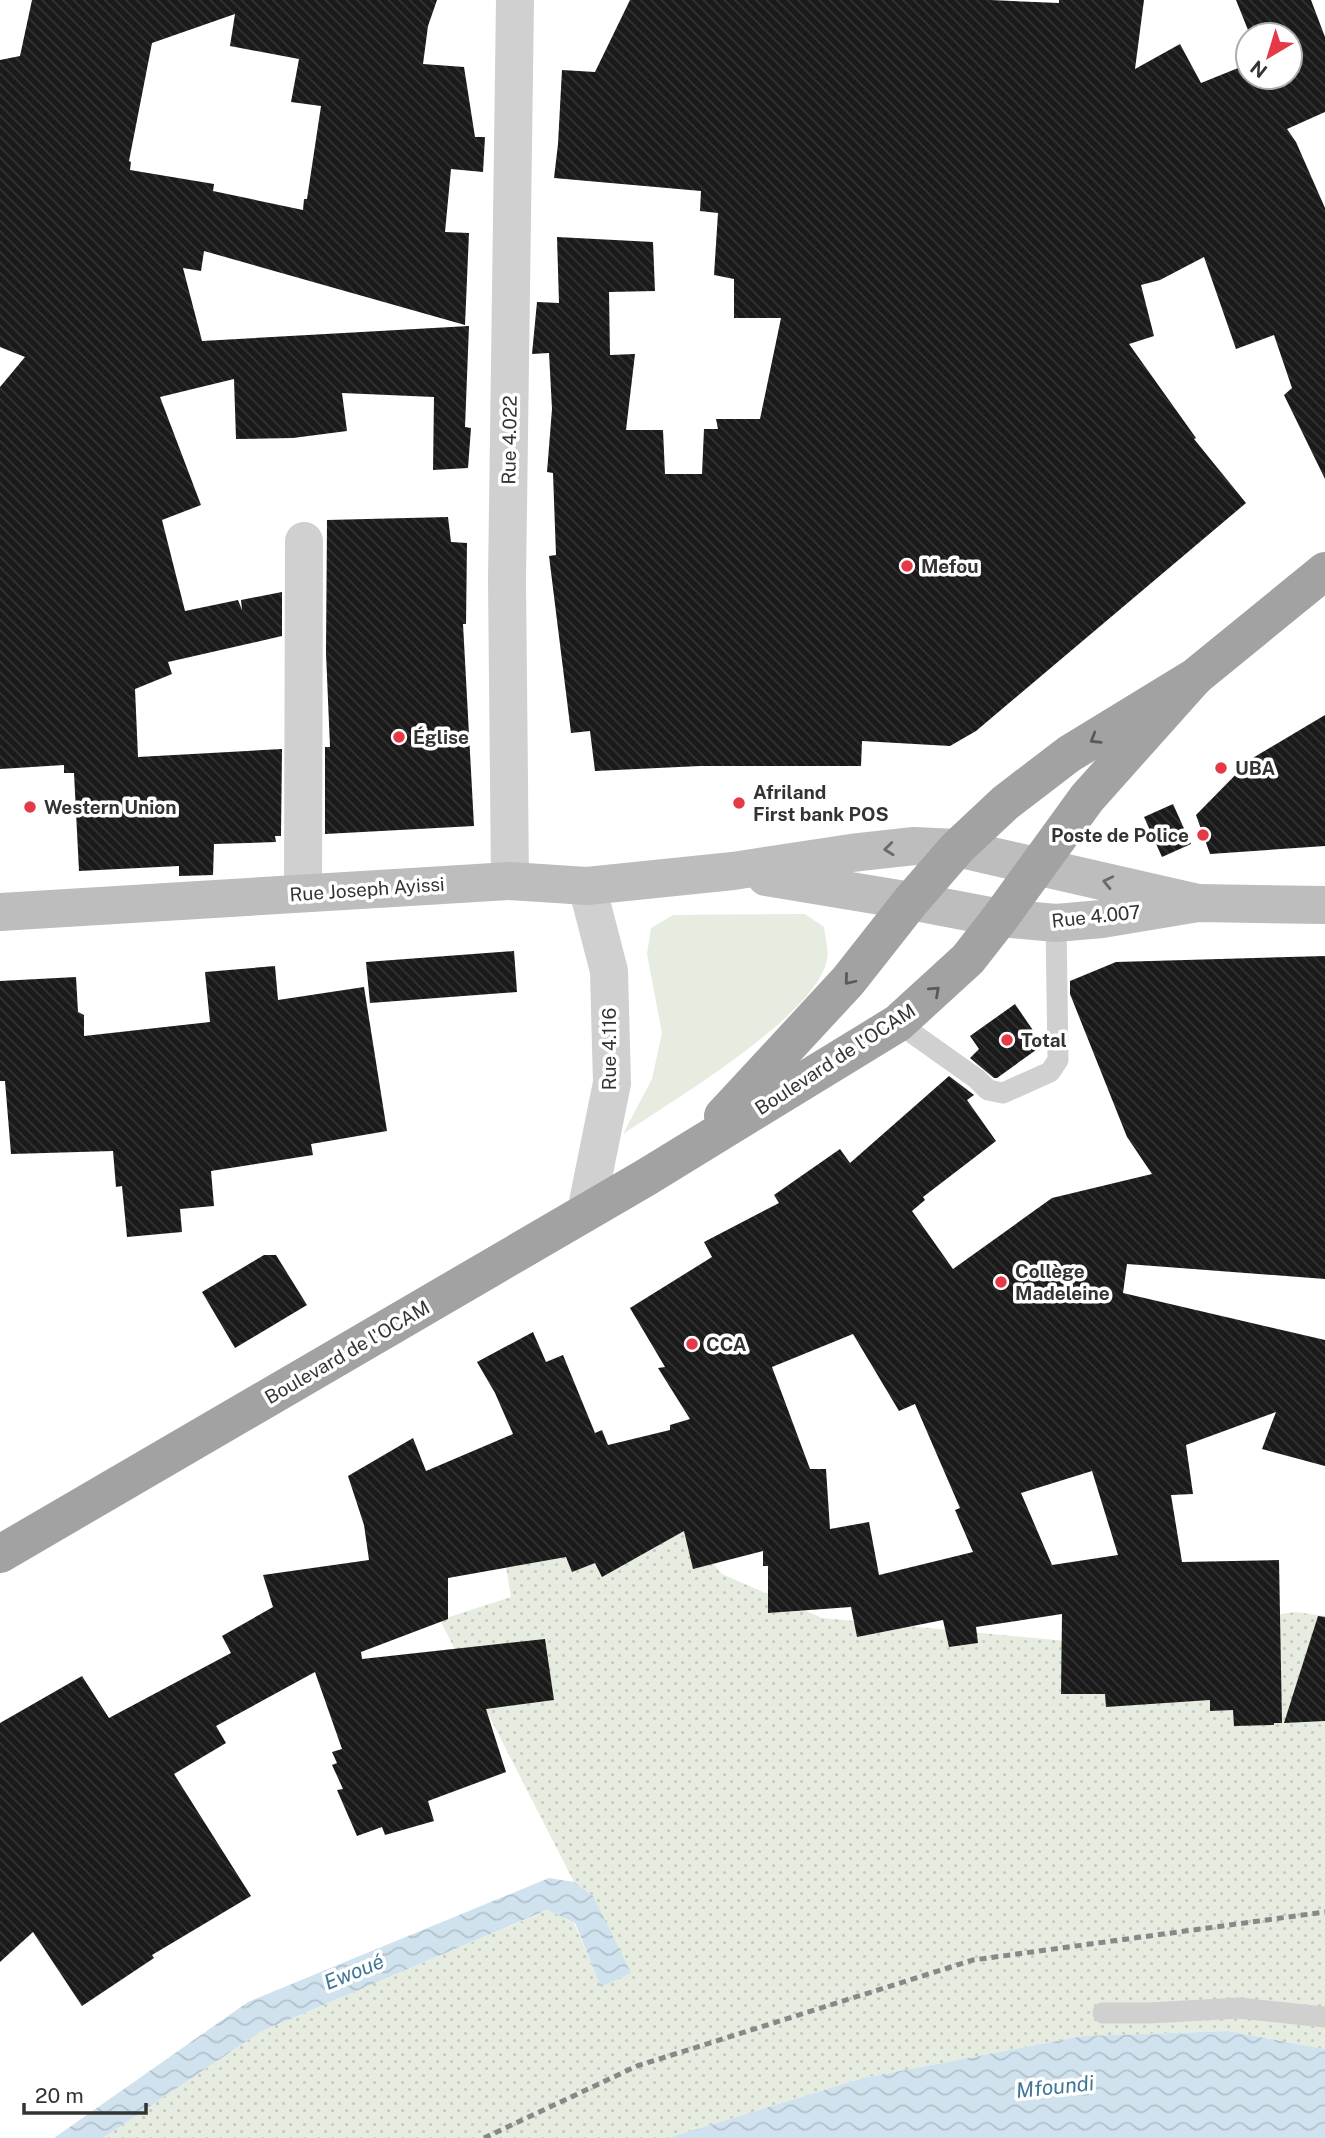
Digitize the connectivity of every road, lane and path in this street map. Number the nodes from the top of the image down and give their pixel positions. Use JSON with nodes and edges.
{"nodes":[{"id":1,"x":515,"y":0,"type":"edge"},
{"id":2,"x":304,"y":541,"type":"dead end"},
{"id":3,"x":1325,"y":571,"type":"edge"},
{"id":4,"x":1195,"y":677,"type":"junction"},
{"id":5,"x":957,"y":848,"type":"junction"},
{"id":6,"x":1039,"y":866,"type":"junction"},
{"id":7,"x":733,"y":871,"type":"junction"},
{"id":8,"x":510,"y":881,"type":"junction"},
{"id":9,"x":587,"y":886,"type":"junction"},
{"id":10,"x":303,"y":893,"type":"junction"},
{"id":11,"x":1198,"y":902,"type":"junction"},
{"id":12,"x":1325,"y":905,"type":"edge"},
{"id":13,"x":0,"y":912,"type":"edge"},
{"id":14,"x":901,"y":914,"type":"junction"},
{"id":15,"x":1000,"y":918,"type":"junction"},
{"id":16,"x":1056,"y":923,"type":"junction"},
{"id":17,"x":898,"y":1023,"type":"junction"},
{"id":18,"x":693,"y":1148,"type":"junction"},
{"id":19,"x":586,"y":1212,"type":"junction"},
{"id":20,"x":0,"y":1554,"type":"edge"},
{"id":21,"x":1103,"y":2013,"type":"dead end"},
{"id":22,"x":1325,"y":2017,"type":"edge"}],
"edges":[{"from":1,"to":8,"type":"street","name":"Rue 4.022"},
{"from":2,"to":10,"type":"street"},
{"from":3,"to":4,"type":"highway"},
{"from":4,"to":5,"type":"highway","one_way":true},
{"from":4,"to":6,"type":"highway"},
{"from":5,"to":6,"type":"main road","name":"Rue 4.007"},
{"from":5,"to":7,"type":"main road","name":"Rue Joseph Ayissi","one_way":true},
{"from":5,"to":14,"type":"highway","name":"Boulevard de l'OCAM"},
{"from":11,"to":6,"type":"main road","name":"Rue 4.007","one_way":true},
{"from":6,"to":15,"type":"highway","name":"Boulevard de l'OCAM"},
{"from":7,"to":9,"type":"main road","name":"Rue Joseph Ayissi"},
{"from":7,"to":14,"type":"main road","name":"Rue Joseph Ayissi"},
{"from":8,"to":9,"type":"main road","name":"Rue Joseph Ayissi"},
{"from":8,"to":10,"type":"main road","name":"Rue Joseph Ayissi"},
{"from":9,"to":19,"type":"street","name":"Rue 4.116"},
{"from":10,"to":13,"type":"main road","name":"Rue Joseph Ayissi"},
{"from":11,"to":12,"type":"main road","name":"Rue 4.007"},
{"from":11,"to":16,"type":"main road","name":"Rue 4.007"},
{"from":14,"to":15,"type":"main road","name":"Rue 4.007"},
{"from":14,"to":18,"type":"highway","name":"Boulevard de l'OCAM","one_way":true},
{"from":15,"to":16,"type":"main road","name":"Rue 4.007"},
{"from":17,"to":15,"type":"highway","name":"Boulevard de l'OCAM","one_way":true},
{"from":16,"to":17,"type":"lane"},
{"from":17,"to":18,"type":"highway","name":"Boulevard de l'OCAM"},
{"from":18,"to":19,"type":"highway","name":"Boulevard de l'OCAM"},
{"from":19,"to":20,"type":"highway","name":"Boulevard de l'OCAM"},
{"from":21,"to":22,"type":"lane"}]}
